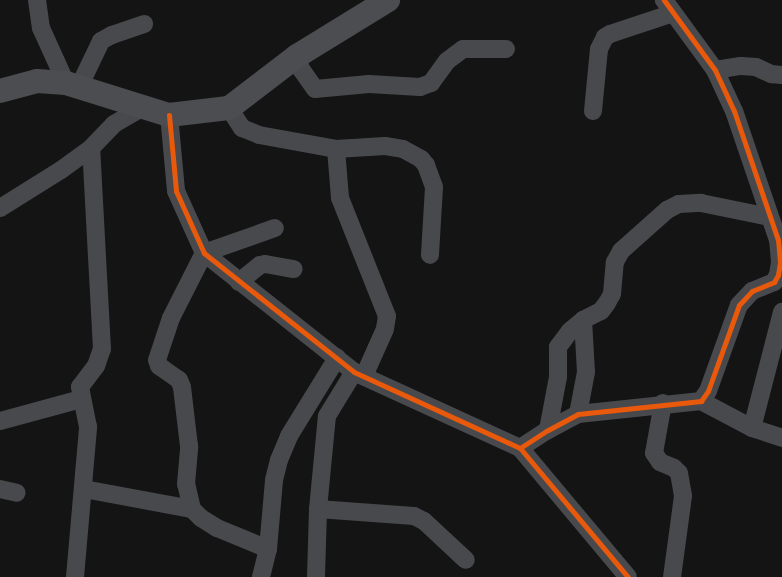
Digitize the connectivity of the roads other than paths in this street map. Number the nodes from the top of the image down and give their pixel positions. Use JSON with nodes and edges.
{"nodes":[{"id":1,"x":37,"y":0,"type":"edge"},
{"id":2,"x":388,"y":0,"type":"edge"},
{"id":3,"x":668,"y":7,"type":"edge"},
{"id":4,"x":144,"y":24,"type":"dead end"},
{"id":5,"x":506,"y":48,"type":"dead end"},
{"id":6,"x":297,"y":56,"type":"junction"},
{"id":7,"x":714,"y":70,"type":"junction"},
{"id":8,"x":782,"y":74,"type":"edge"},
{"id":9,"x":73,"y":85,"type":"junction"},
{"id":10,"x":0,"y":91,"type":"edge"},
{"id":11,"x":143,"y":107,"type":"junction"},
{"id":12,"x":229,"y":108,"type":"junction"},
{"id":13,"x":593,"y":111,"type":"dead end"},
{"id":14,"x":169,"y":115,"type":"junction"},
{"id":15,"x":91,"y":148,"type":"junction"},
{"id":16,"x":336,"y":148,"type":"junction"},
{"id":17,"x":0,"y":208,"type":"edge"},
{"id":18,"x":770,"y":217,"type":"junction"},
{"id":19,"x":275,"y":228,"type":"dead end"},
{"id":20,"x":780,"y":240,"type":"edge"},
{"id":21,"x":204,"y":253,"type":"junction"},
{"id":22,"x":430,"y":256,"type":"dead end"},
{"id":23,"x":781,"y":262,"type":"edge"},
{"id":24,"x":294,"y":269,"type":"dead end"},
{"id":25,"x":239,"y":282,"type":"junction"},
{"id":26,"x":782,"y":312,"type":"edge"},
{"id":27,"x":583,"y":320,"type":"junction"},
{"id":28,"x":337,"y":358,"type":"junction"},
{"id":29,"x":359,"y":374,"type":"junction"},
{"id":30,"x":81,"y":399,"type":"junction"},
{"id":31,"x":701,"y":401,"type":"junction"},
{"id":32,"x":663,"y":403,"type":"junction"},
{"id":33,"x":578,"y":414,"type":"junction"},
{"id":34,"x":0,"y":421,"type":"edge"},
{"id":35,"x":752,"y":428,"type":"junction"},
{"id":36,"x":548,"y":430,"type":"junction"},
{"id":37,"x":782,"y":438,"type":"edge"},
{"id":38,"x":520,"y":448,"type":"junction"},
{"id":39,"x":84,"y":489,"type":"junction"},
{"id":40,"x":0,"y":490,"type":"edge"},
{"id":41,"x":17,"y":493,"type":"dead end"},
{"id":42,"x":192,"y":508,"type":"junction"},
{"id":43,"x":318,"y":508,"type":"junction"},
{"id":44,"x":268,"y":549,"type":"junction"},
{"id":45,"x":466,"y":560,"type":"dead end"},
{"id":46,"x":75,"y":577,"type":"edge"},
{"id":47,"x":261,"y":577,"type":"edge"},
{"id":48,"x":316,"y":577,"type":"edge"},
{"id":49,"x":628,"y":577,"type":"edge"},
{"id":50,"x":672,"y":577,"type":"edge"}],
"edges":[{"from":1,"to":9,"type":"street"},
{"from":2,"to":6,"type":"street"},
{"from":3,"to":7,"type":"street"},
{"from":3,"to":13,"type":"street"},
{"from":4,"to":9,"type":"street"},
{"from":5,"to":6,"type":"street"},
{"from":6,"to":12,"type":"street"},
{"from":7,"to":8,"type":"street"},
{"from":7,"to":18,"type":"street"},
{"from":9,"to":10,"type":"street"},
{"from":9,"to":11,"type":"street"},
{"from":11,"to":14,"type":"street"},
{"from":11,"to":15,"type":"street"},
{"from":12,"to":14,"type":"street"},
{"from":12,"to":16,"type":"street"},
{"from":14,"to":21,"type":"street"},
{"from":15,"to":17,"type":"street"},
{"from":15,"to":30,"type":"street"},
{"from":16,"to":22,"type":"street"},
{"from":16,"to":29,"type":"street"},
{"from":18,"to":20,"type":"street"},
{"from":18,"to":27,"type":"street"},
{"from":19,"to":21,"type":"street"},
{"from":20,"to":23,"type":"street"},
{"from":21,"to":25,"type":"street"},
{"from":21,"to":42,"type":"street"},
{"from":23,"to":31,"type":"street"},
{"from":24,"to":25,"type":"street"},
{"from":25,"to":28,"type":"street"},
{"from":26,"to":35,"type":"street"},
{"from":27,"to":33,"type":"street"},
{"from":27,"to":36,"type":"street"},
{"from":28,"to":29,"type":"street"},
{"from":28,"to":44,"type":"street"},
{"from":29,"to":38,"type":"street"},
{"from":29,"to":43,"type":"street"},
{"from":30,"to":34,"type":"street"},
{"from":30,"to":39,"type":"street"},
{"from":31,"to":32,"type":"street"},
{"from":31,"to":35,"type":"street"},
{"from":32,"to":33,"type":"street"},
{"from":32,"to":50,"type":"street"},
{"from":33,"to":36,"type":"street"},
{"from":35,"to":37,"type":"street"},
{"from":36,"to":38,"type":"street"},
{"from":38,"to":49,"type":"street"},
{"from":39,"to":42,"type":"street"},
{"from":39,"to":46,"type":"street"},
{"from":40,"to":41,"type":"street"},
{"from":42,"to":44,"type":"street"},
{"from":43,"to":45,"type":"street"},
{"from":43,"to":48,"type":"street"},
{"from":44,"to":47,"type":"street"}]}
